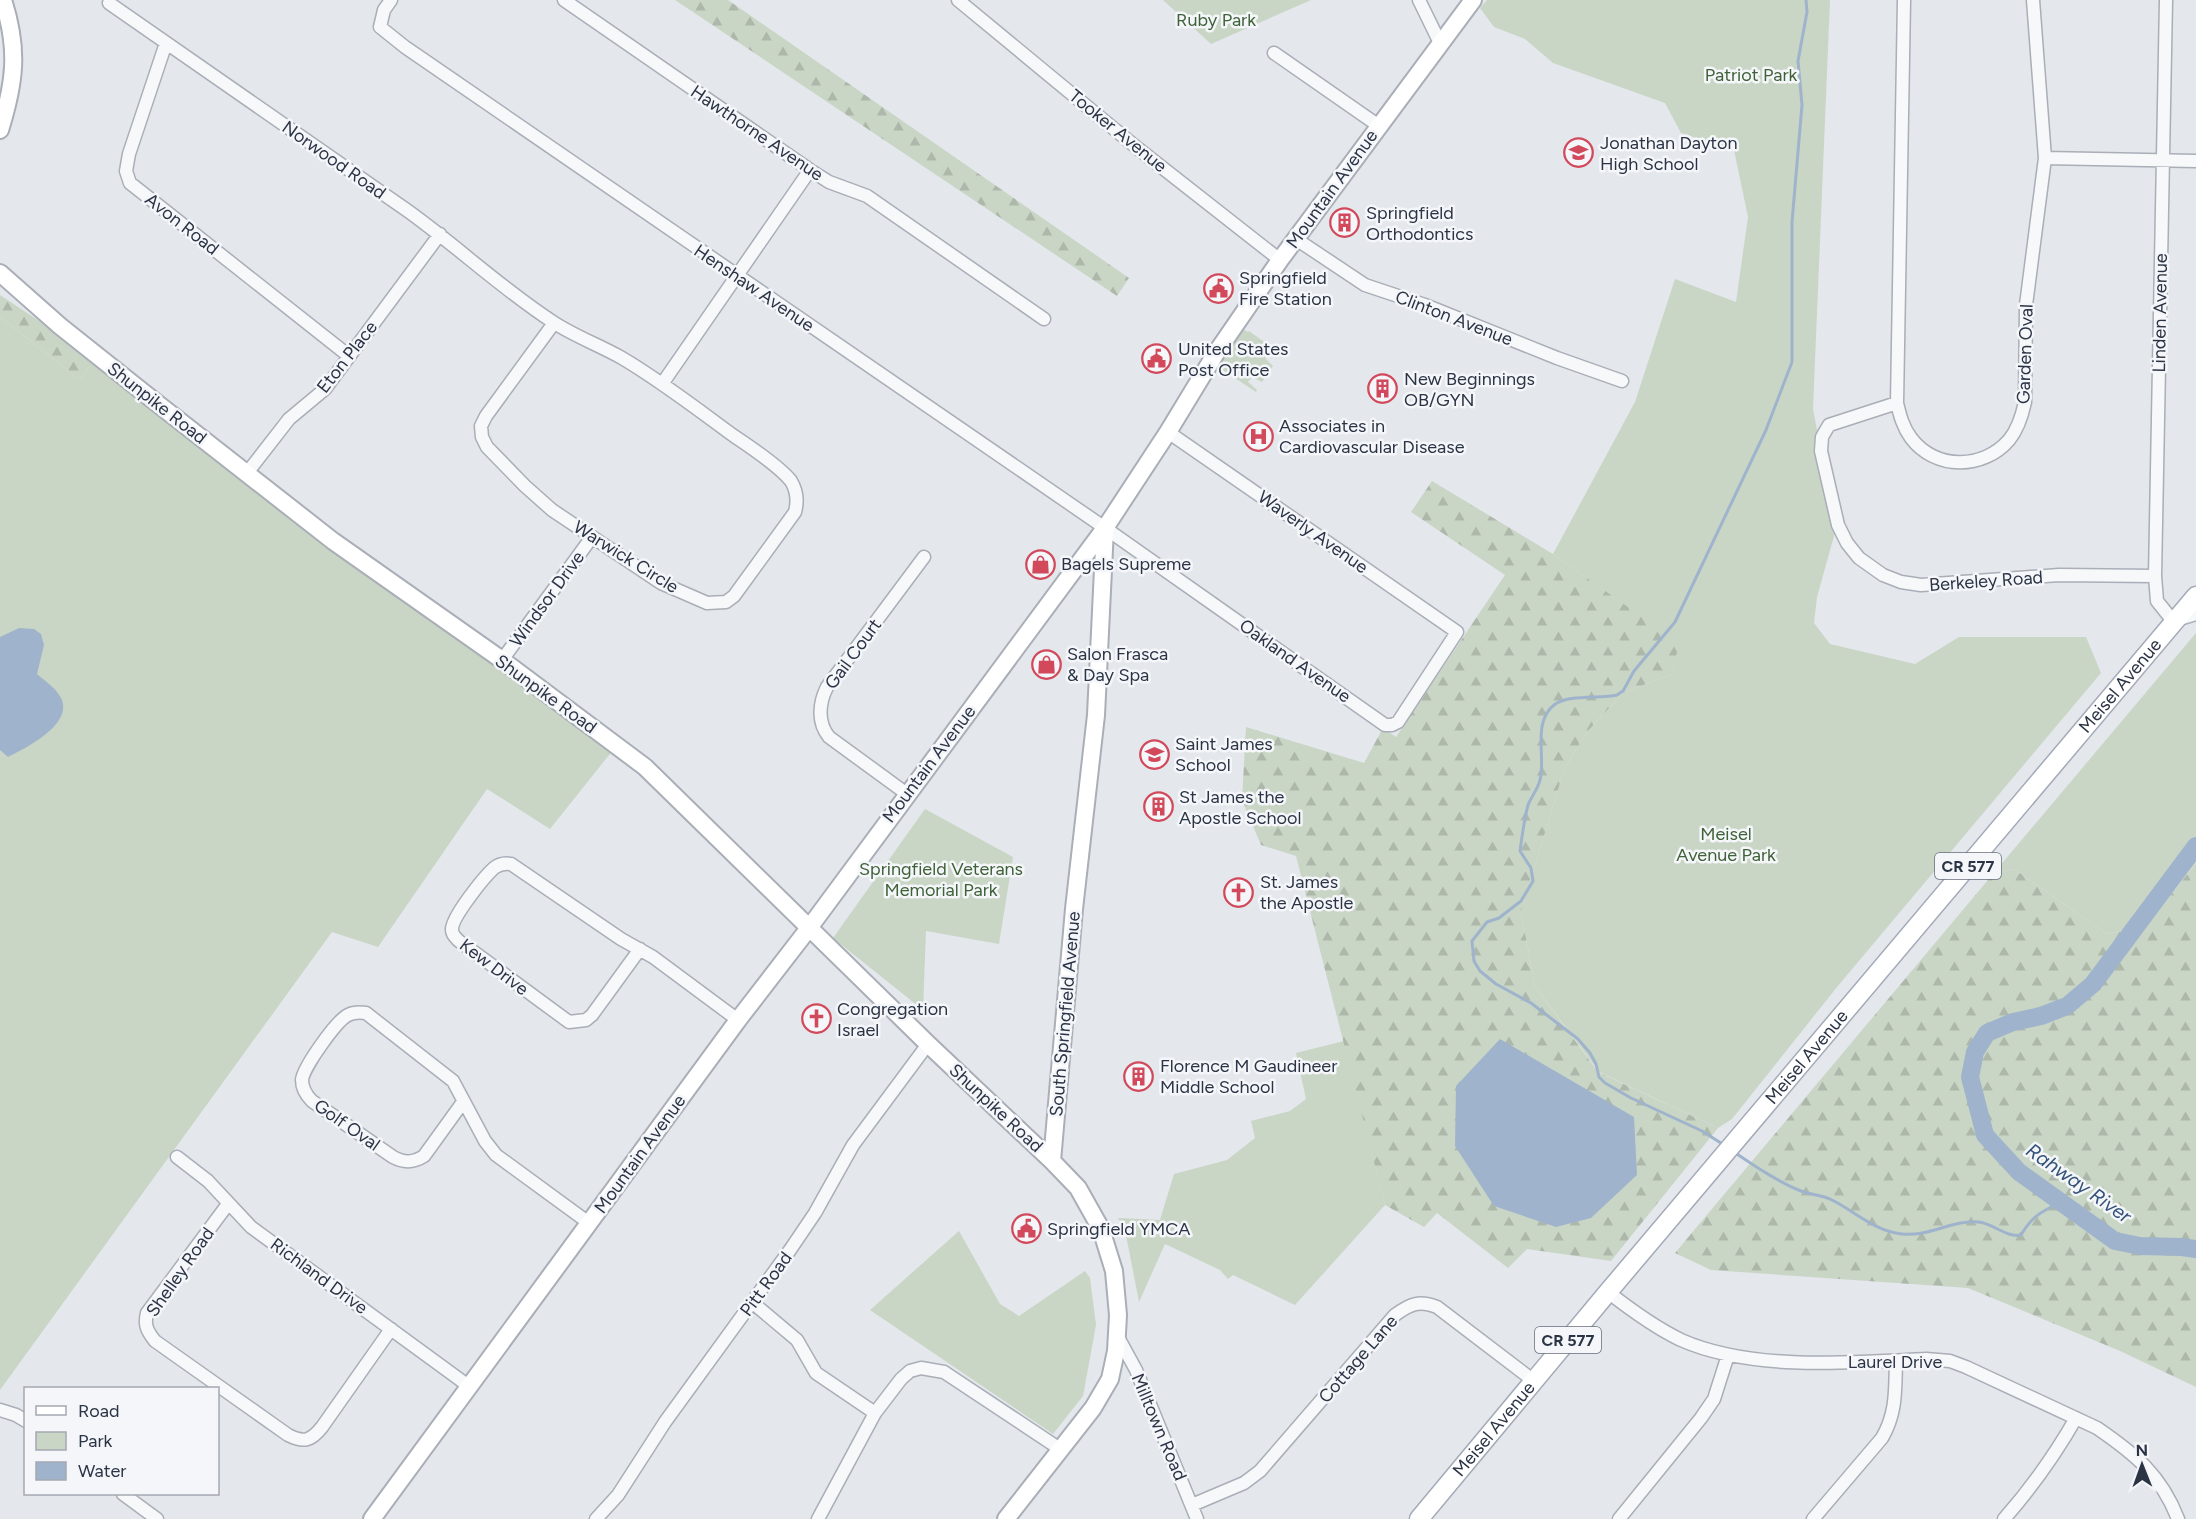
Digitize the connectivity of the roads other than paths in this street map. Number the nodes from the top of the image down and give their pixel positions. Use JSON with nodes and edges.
{"nodes":[{"id":1,"x":3,"y":0,"type":"edge"},
{"id":2,"x":391,"y":0,"type":"edge"},
{"id":3,"x":564,"y":0,"type":"edge"},
{"id":4,"x":958,"y":0,"type":"edge"},
{"id":5,"x":1419,"y":0,"type":"edge"},
{"id":6,"x":1473,"y":0,"type":"edge"},
{"id":7,"x":1904,"y":0,"type":"edge"},
{"id":8,"x":2033,"y":0,"type":"edge"},
{"id":9,"x":2166,"y":0,"type":"edge"},
{"id":10,"x":109,"y":3,"type":"dead end"},
{"id":11,"x":166,"y":43,"type":"junction"},
{"id":12,"x":1440,"y":43,"type":"junction"},
{"id":13,"x":1274,"y":53,"type":"dead end"},
{"id":14,"x":7,"y":69,"type":"edge"},
{"id":15,"x":1379,"y":126,"type":"junction"},
{"id":16,"x":0,"y":130,"type":"edge"},
{"id":17,"x":2045,"y":158,"type":"junction"},
{"id":18,"x":2162,"y":160,"type":"junction"},
{"id":19,"x":2196,"y":161,"type":"edge"},
{"id":20,"x":810,"y":171,"type":"junction"},
{"id":21,"x":440,"y":234,"type":"junction"},
{"id":22,"x":1296,"y":239,"type":"junction"},
{"id":23,"x":1280,"y":260,"type":"junction"},
{"id":24,"x":0,"y":273,"type":"edge"},
{"id":25,"x":738,"y":276,"type":"junction"},
{"id":26,"x":1044,"y":319,"type":"dead end"},
{"id":27,"x":555,"y":323,"type":"junction"},
{"id":28,"x":349,"y":356,"type":"junction"},
{"id":29,"x":1622,"y":381,"type":"dead end"},
{"id":30,"x":662,"y":384,"type":"junction"},
{"id":31,"x":1897,"y":404,"type":"junction"},
{"id":32,"x":1168,"y":432,"type":"junction"},
{"id":33,"x":247,"y":473,"type":"junction"},
{"id":34,"x":1105,"y":528,"type":"junction"},
{"id":35,"x":592,"y":537,"type":"junction"},
{"id":36,"x":924,"y":557,"type":"dead end"},
{"id":37,"x":2155,"y":576,"type":"junction"},
{"id":38,"x":2196,"y":596,"type":"edge"},
{"id":39,"x":2196,"y":614,"type":"edge"},
{"id":40,"x":2173,"y":621,"type":"junction"},
{"id":41,"x":1457,"y":632,"type":"joint"},
{"id":42,"x":502,"y":660,"type":"junction"},
{"id":43,"x":907,"y":794,"type":"junction"},
{"id":44,"x":809,"y":928,"type":"junction"},
{"id":45,"x":640,"y":949,"type":"junction"},
{"id":46,"x":738,"y":1020,"type":"junction"},
{"id":47,"x":928,"y":1044,"type":"junction"},
{"id":48,"x":463,"y":1102,"type":"junction"},
{"id":49,"x":177,"y":1157,"type":"dead end"},
{"id":50,"x":1053,"y":1161,"type":"junction"},
{"id":51,"x":228,"y":1204,"type":"junction"},
{"id":52,"x":589,"y":1222,"type":"junction"},
{"id":53,"x":1608,"y":1292,"type":"junction"},
{"id":54,"x":753,"y":1303,"type":"junction"},
{"id":55,"x":391,"y":1329,"type":"junction"},
{"id":56,"x":1118,"y":1337,"type":"junction"},
{"id":57,"x":1728,"y":1355,"type":"junction"},
{"id":58,"x":1896,"y":1361,"type":"junction"},
{"id":59,"x":1534,"y":1381,"type":"junction"},
{"id":60,"x":470,"y":1387,"type":"junction"},
{"id":61,"x":0,"y":1410,"type":"edge"},
{"id":62,"x":876,"y":1413,"type":"junction"},
{"id":63,"x":2076,"y":1418,"type":"junction"},
{"id":64,"x":24,"y":1420,"type":"edge"},
{"id":65,"x":1060,"y":1449,"type":"junction"},
{"id":66,"x":124,"y":1495,"type":"edge"},
{"id":67,"x":1192,"y":1505,"type":"junction"},
{"id":68,"x":157,"y":1519,"type":"edge"},
{"id":69,"x":372,"y":1519,"type":"edge"},
{"id":70,"x":596,"y":1519,"type":"edge"},
{"id":71,"x":818,"y":1519,"type":"edge"},
{"id":72,"x":1006,"y":1519,"type":"edge"},
{"id":73,"x":1197,"y":1519,"type":"edge"},
{"id":74,"x":1419,"y":1519,"type":"edge"},
{"id":75,"x":1619,"y":1519,"type":"edge"},
{"id":76,"x":1813,"y":1519,"type":"edge"},
{"id":77,"x":2004,"y":1519,"type":"edge"},
{"id":78,"x":2178,"y":1519,"type":"edge"}],
"edges":[{"from":1,"to":14,"type":"street"},
{"from":2,"to":25,"type":"street","name":"Henshaw Avenue"},
{"from":3,"to":20,"type":"street","name":"Hawthorne Avenue"},
{"from":4,"to":23,"type":"street","name":"Tooker Avenue"},
{"from":5,"to":12,"type":"street"},
{"from":6,"to":12,"type":"street","name":"Mountain Avenue"},
{"from":7,"to":31,"type":"street","name":"Garden Oval"},
{"from":8,"to":17,"type":"street","name":"Garden Oval"},
{"from":9,"to":18,"type":"street","name":"Linden Avenue"},
{"from":10,"to":11,"type":"street","name":"Norwood Road"},
{"from":11,"to":21,"type":"street","name":"Norwood Road"},
{"from":11,"to":28,"type":"street","name":"Avon Road"},
{"from":12,"to":15,"type":"street","name":"Mountain Avenue"},
{"from":13,"to":15,"type":"street"},
{"from":14,"to":16,"type":"street"},
{"from":15,"to":22,"type":"street","name":"Mountain Avenue"},
{"from":17,"to":18,"type":"street"},
{"from":17,"to":31,"type":"street","name":"Garden Oval"},
{"from":18,"to":19,"type":"street"},
{"from":18,"to":37,"type":"street","name":"Linden Avenue"},
{"from":20,"to":25,"type":"street"},
{"from":20,"to":26,"type":"street","name":"Hawthorne Avenue"},
{"from":21,"to":27,"type":"street","name":"Norwood Road"},
{"from":21,"to":28,"type":"street","name":"Eton Place"},
{"from":22,"to":23,"type":"street","name":"Mountain Avenue"},
{"from":22,"to":29,"type":"street","name":"Clinton Avenue"},
{"from":23,"to":32,"type":"street","name":"Mountain Avenue"},
{"from":24,"to":33,"type":"street","name":"Shunpike Road"},
{"from":25,"to":30,"type":"street"},
{"from":25,"to":34,"type":"street","name":"Henshaw Avenue"},
{"from":27,"to":30,"type":"street","name":"Warwick Circle"},
{"from":27,"to":35,"type":"street","name":"Warwick Circle"},
{"from":28,"to":33,"type":"street","name":"Eton Place"},
{"from":30,"to":35,"type":"street","name":"Warwick Circle"},
{"from":31,"to":37,"type":"street","name":"Berkeley Road"},
{"from":32,"to":34,"type":"street","name":"Mountain Avenue"},
{"from":32,"to":41,"type":"street","name":"Waverly Avenue"},
{"from":33,"to":42,"type":"street","name":"Shunpike Road"},
{"from":34,"to":41,"type":"street","name":"Oakland Avenue"},
{"from":34,"to":43,"type":"street","name":"Mountain Avenue"},
{"from":34,"to":50,"type":"street","name":"South Springfield Avenue"},
{"from":35,"to":42,"type":"street","name":"Windsor Drive"},
{"from":36,"to":43,"type":"street","name":"Gail Court"},
{"from":37,"to":40,"type":"street","name":"Linden Avenue"},
{"from":38,"to":40,"type":"main road","name":"Meisel Avenue","number":"CR 577"},
{"from":39,"to":40,"type":"street"},
{"from":40,"to":53,"type":"main road","name":"Meisel Avenue","number":"CR 577"},
{"from":42,"to":44,"type":"street","name":"Shunpike Road"},
{"from":43,"to":44,"type":"street","name":"Mountain Avenue"},
{"from":44,"to":46,"type":"street","name":"Mountain Avenue"},
{"from":44,"to":47,"type":"street","name":"Shunpike Road"},
{"from":45,"to":45,"type":"street","name":"Kew Drive"},
{"from":45,"to":46,"type":"street","name":"Kew Drive"},
{"from":46,"to":52,"type":"street","name":"Mountain Avenue"},
{"from":47,"to":50,"type":"street","name":"Shunpike Road"},
{"from":47,"to":54,"type":"street","name":"Pitt Road"},
{"from":48,"to":48,"type":"street","name":"Golf Oval"},
{"from":48,"to":52,"type":"street","name":"Golf Oval"},
{"from":49,"to":51,"type":"street","name":"Richland Drive"},
{"from":50,"to":56,"type":"street"},
{"from":51,"to":55,"type":"street","name":"Richland Drive"},
{"from":51,"to":55,"type":"street","name":"Shelley Road"},
{"from":52,"to":60,"type":"street","name":"Mountain Avenue"},
{"from":53,"to":57,"type":"street","name":"Laurel Drive"},
{"from":53,"to":59,"type":"main road","name":"Meisel Avenue","number":"CR 577"},
{"from":54,"to":62,"type":"street"},
{"from":54,"to":70,"type":"street","name":"Pitt Road"},
{"from":55,"to":60,"type":"street","name":"Richland Drive"},
{"from":56,"to":65,"type":"street"},
{"from":56,"to":67,"type":"street","name":"Milltown Road"},
{"from":57,"to":58,"type":"street","name":"Laurel Drive"},
{"from":57,"to":75,"type":"street"},
{"from":58,"to":63,"type":"street","name":"Laurel Drive"},
{"from":58,"to":76,"type":"street"},
{"from":59,"to":67,"type":"street","name":"Cottage Lane"},
{"from":59,"to":74,"type":"main road","name":"Meisel Avenue","number":"CR 577"},
{"from":60,"to":69,"type":"street","name":"Mountain Avenue"},
{"from":61,"to":64,"type":"street"},
{"from":62,"to":65,"type":"street"},
{"from":62,"to":71,"type":"street"},
{"from":63,"to":77,"type":"street"},
{"from":63,"to":78,"type":"street","name":"Laurel Drive"},
{"from":65,"to":72,"type":"street"},
{"from":66,"to":68,"type":"street"},
{"from":67,"to":73,"type":"street","name":"Milltown Road"}]}
